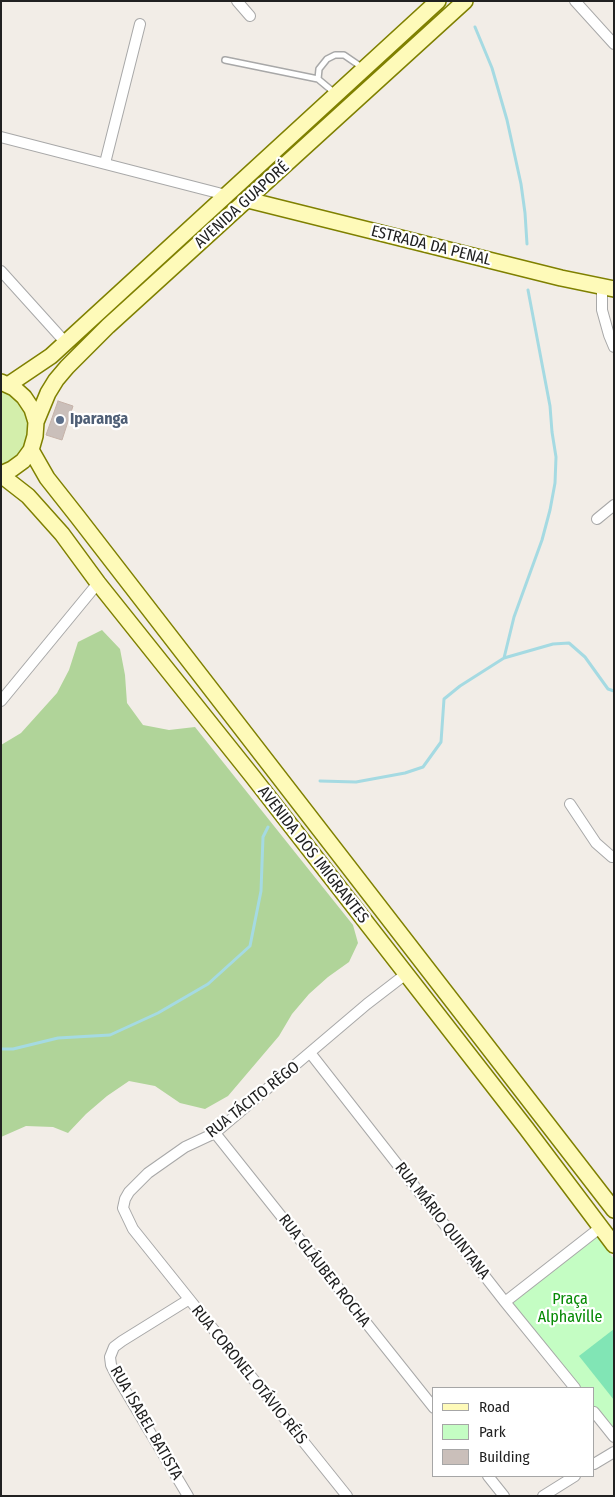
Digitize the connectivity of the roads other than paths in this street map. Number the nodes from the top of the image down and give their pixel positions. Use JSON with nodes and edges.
{"nodes":[{"id":1,"x":237,"y":1,"type":"edge"},
{"id":2,"x":438,"y":1,"type":"edge"},
{"id":3,"x":465,"y":1,"type":"edge"},
{"id":4,"x":575,"y":1,"type":"edge"},
{"id":5,"x":250,"y":16,"type":"dead end"},
{"id":6,"x":140,"y":24,"type":"dead end"},
{"id":7,"x":614,"y":44,"type":"edge"},
{"id":8,"x":224,"y":60,"type":"dead end"},
{"id":9,"x":363,"y":69,"type":"junction"},
{"id":10,"x":318,"y":79,"type":"junction"},
{"id":11,"x":336,"y":94,"type":"junction"},
{"id":12,"x":1,"y":137,"type":"edge"},
{"id":13,"x":105,"y":163,"type":"junction"},
{"id":14,"x":226,"y":195,"type":"junction"},
{"id":15,"x":248,"y":200,"type":"junction"},
{"id":16,"x":1,"y":271,"type":"edge"},
{"id":17,"x":608,"y":288,"type":"edge"},
{"id":18,"x":66,"y":343,"type":"junction"},
{"id":19,"x":614,"y":347,"type":"edge"},
{"id":20,"x":4,"y":383,"type":"edge"},
{"id":21,"x":36,"y":422,"type":"junction"},
{"id":22,"x":30,"y":450,"type":"junction"},
{"id":23,"x":1,"y":474,"type":"edge"},
{"id":24,"x":614,"y":505,"type":"edge"},
{"id":25,"x":597,"y":519,"type":"dead end"},
{"id":26,"x":98,"y":583,"type":"junction"},
{"id":27,"x":1,"y":701,"type":"edge"},
{"id":28,"x":570,"y":804,"type":"dead end"},
{"id":29,"x":614,"y":856,"type":"edge"},
{"id":30,"x":406,"y":974,"type":"junction"},
{"id":31,"x":310,"y":1054,"type":"junction"},
{"id":32,"x":215,"y":1133,"type":"junction"},
{"id":33,"x":614,"y":1210,"type":"edge"},
{"id":34,"x":601,"y":1227,"type":"junction"},
{"id":35,"x":614,"y":1245,"type":"edge"},
{"id":36,"x":152,"y":1254,"type":"joint"},
{"id":37,"x":188,"y":1300,"type":"junction"},
{"id":38,"x":506,"y":1302,"type":"junction"},
{"id":39,"x":574,"y":1387,"type":"edge"},
{"id":40,"x":432,"y":1405,"type":"edge"},
{"id":41,"x":595,"y":1413,"type":"edge"},
{"id":42,"x":614,"y":1437,"type":"edge"},
{"id":43,"x":614,"y":1452,"type":"edge"},
{"id":44,"x":595,"y":1463,"type":"edge"},
{"id":45,"x":489,"y":1477,"type":"edge"},
{"id":46,"x":573,"y":1477,"type":"edge"},
{"id":47,"x":188,"y":1496,"type":"edge"},
{"id":48,"x":346,"y":1496,"type":"edge"},
{"id":49,"x":504,"y":1496,"type":"edge"},
{"id":50,"x":543,"y":1496,"type":"edge"}],
"edges":[{"from":1,"to":5,"type":"street"},
{"from":2,"to":9,"type":"main road","name":"AVENIDA GUAPORÉ"},
{"from":3,"to":15,"type":"main road","name":"AVENIDA GUAPORÉ"},
{"from":4,"to":7,"type":"street"},
{"from":6,"to":13,"type":"street"},
{"from":8,"to":10,"type":"lane"},
{"from":9,"to":10,"type":"lane"},
{"from":9,"to":11,"type":"main road","name":"AVENIDA GUAPORÉ"},
{"from":10,"to":11,"type":"lane"},
{"from":11,"to":14,"type":"main road","name":"AVENIDA GUAPORÉ"},
{"from":12,"to":13,"type":"street"},
{"from":13,"to":14,"type":"street"},
{"from":14,"to":18,"type":"main road","name":"AVENIDA GUAPORÉ"},
{"from":15,"to":17,"type":"main road","name":"ESTRADA DA PENAL"},
{"from":15,"to":21,"type":"main road","name":"AVENIDA GUAPORÉ"},
{"from":16,"to":18,"type":"street"},
{"from":17,"to":19,"type":"street"},
{"from":18,"to":20,"type":"main road","name":"AVENIDA GUAPORÉ"},
{"from":20,"to":21,"type":"main road"},
{"from":21,"to":22,"type":"main road","name":"AVENIDA GUAPORÉ"},
{"from":22,"to":23,"type":"main road"},
{"from":22,"to":33,"type":"main road","name":"AVENIDA DOS IMIGRANTES"},
{"from":23,"to":26,"type":"main road","name":"AVENIDA DOS IMIGRANTES"},
{"from":24,"to":25,"type":"street"},
{"from":26,"to":27,"type":"street"},
{"from":26,"to":30,"type":"main road","name":"AVENIDA DOS IMIGRANTES"},
{"from":28,"to":29,"type":"street"},
{"from":30,"to":31,"type":"street","name":"RUA TÁCITO RÊGO"},
{"from":30,"to":34,"type":"main road","name":"AVENIDA DOS IMIGRANTES"},
{"from":31,"to":32,"type":"street","name":"RUA TÁCITO RÊGO"},
{"from":31,"to":38,"type":"street","name":"RUA MÁRIO QUINTANA"},
{"from":32,"to":36,"type":"street","name":"RUA TÁCITO RÊGO"},
{"from":32,"to":40,"type":"street","name":"RUA GLÁUBER ROCHA"},
{"from":34,"to":35,"type":"main road","name":"AVENIDA DOS IMIGRANTES"},
{"from":34,"to":38,"type":"street"},
{"from":36,"to":37,"type":"street","name":"RUA CORONEL OTÁVIO RÉIS"},
{"from":37,"to":47,"type":"street","name":"RUA ISABEL BATISTA"},
{"from":37,"to":48,"type":"street","name":"RUA CORONEL OTÁVIO RÉIS"},
{"from":38,"to":39,"type":"street","name":"RUA MÁRIO QUINTANA"},
{"from":41,"to":42,"type":"street"},
{"from":43,"to":44,"type":"street"},
{"from":45,"to":49,"type":"street"},
{"from":46,"to":50,"type":"street"}]}
